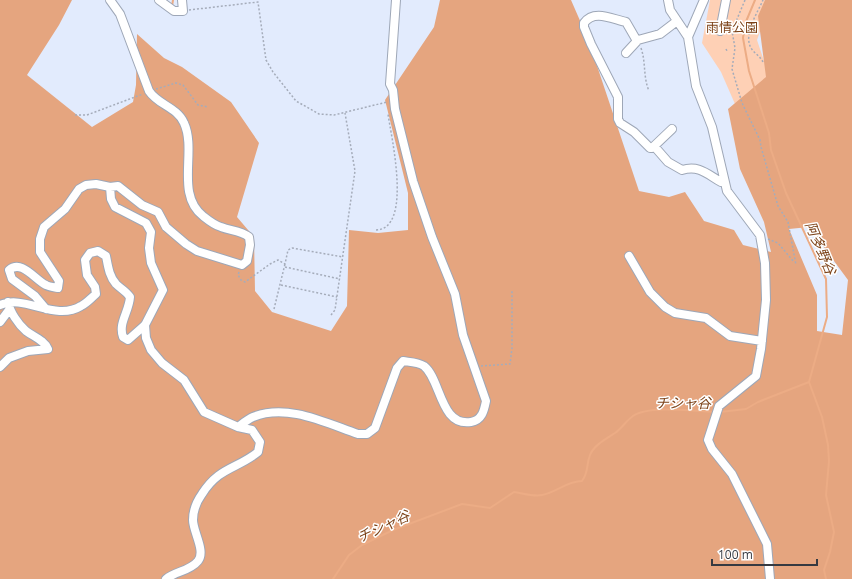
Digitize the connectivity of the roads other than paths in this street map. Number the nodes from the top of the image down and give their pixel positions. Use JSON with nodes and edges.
{"nodes":[{"id":1,"x":110,"y":0,"type":"edge"},
{"id":2,"x":159,"y":0,"type":"edge"},
{"id":3,"x":182,"y":0,"type":"edge"},
{"id":4,"x":396,"y":0,"type":"edge"},
{"id":5,"x":668,"y":0,"type":"edge"},
{"id":6,"x":704,"y":0,"type":"edge"},
{"id":7,"x":726,"y":0,"type":"edge"},
{"id":8,"x":677,"y":21,"type":"junction"},
{"id":9,"x":720,"y":31,"type":"dead end"},
{"id":10,"x":688,"y":37,"type":"junction"},
{"id":11,"x":637,"y":41,"type":"junction"},
{"id":12,"x":626,"y":53,"type":"dead end"},
{"id":13,"x":672,"y":129,"type":"dead end"},
{"id":14,"x":654,"y":146,"type":"junction"},
{"id":15,"x":724,"y":182,"type":"junction"},
{"id":16,"x":110,"y":187,"type":"junction"},
{"id":17,"x":629,"y":256,"type":"dead end"},
{"id":18,"x":6,"y":305,"type":"edge"},
{"id":19,"x":46,"y":309,"type":"junction"},
{"id":20,"x":0,"y":322,"type":"edge"},
{"id":21,"x":145,"y":325,"type":"junction"},
{"id":22,"x":762,"y":340,"type":"junction"},
{"id":23,"x":0,"y":367,"type":"edge"},
{"id":24,"x":238,"y":427,"type":"junction"},
{"id":25,"x":166,"y":579,"type":"edge"},
{"id":26,"x":770,"y":579,"type":"edge"}],
"edges":[{"from":1,"to":16,"type":"street"},
{"from":2,"to":3,"type":"street"},
{"from":4,"to":24,"type":"street"},
{"from":5,"to":8,"type":"street"},
{"from":6,"to":10,"type":"street"},
{"from":7,"to":9,"type":"street"},
{"from":8,"to":10,"type":"street"},
{"from":8,"to":11,"type":"street"},
{"from":10,"to":15,"type":"street"},
{"from":11,"to":12,"type":"street"},
{"from":11,"to":14,"type":"street"},
{"from":13,"to":14,"type":"street"},
{"from":14,"to":15,"type":"street"},
{"from":15,"to":22,"type":"street"},
{"from":16,"to":19,"type":"street"},
{"from":16,"to":21,"type":"street"},
{"from":17,"to":22,"type":"street"},
{"from":18,"to":19,"type":"street"},
{"from":18,"to":20,"type":"street"},
{"from":18,"to":23,"type":"street"},
{"from":19,"to":21,"type":"street"},
{"from":21,"to":24,"type":"street"},
{"from":22,"to":26,"type":"street"},
{"from":24,"to":25,"type":"street"}]}
